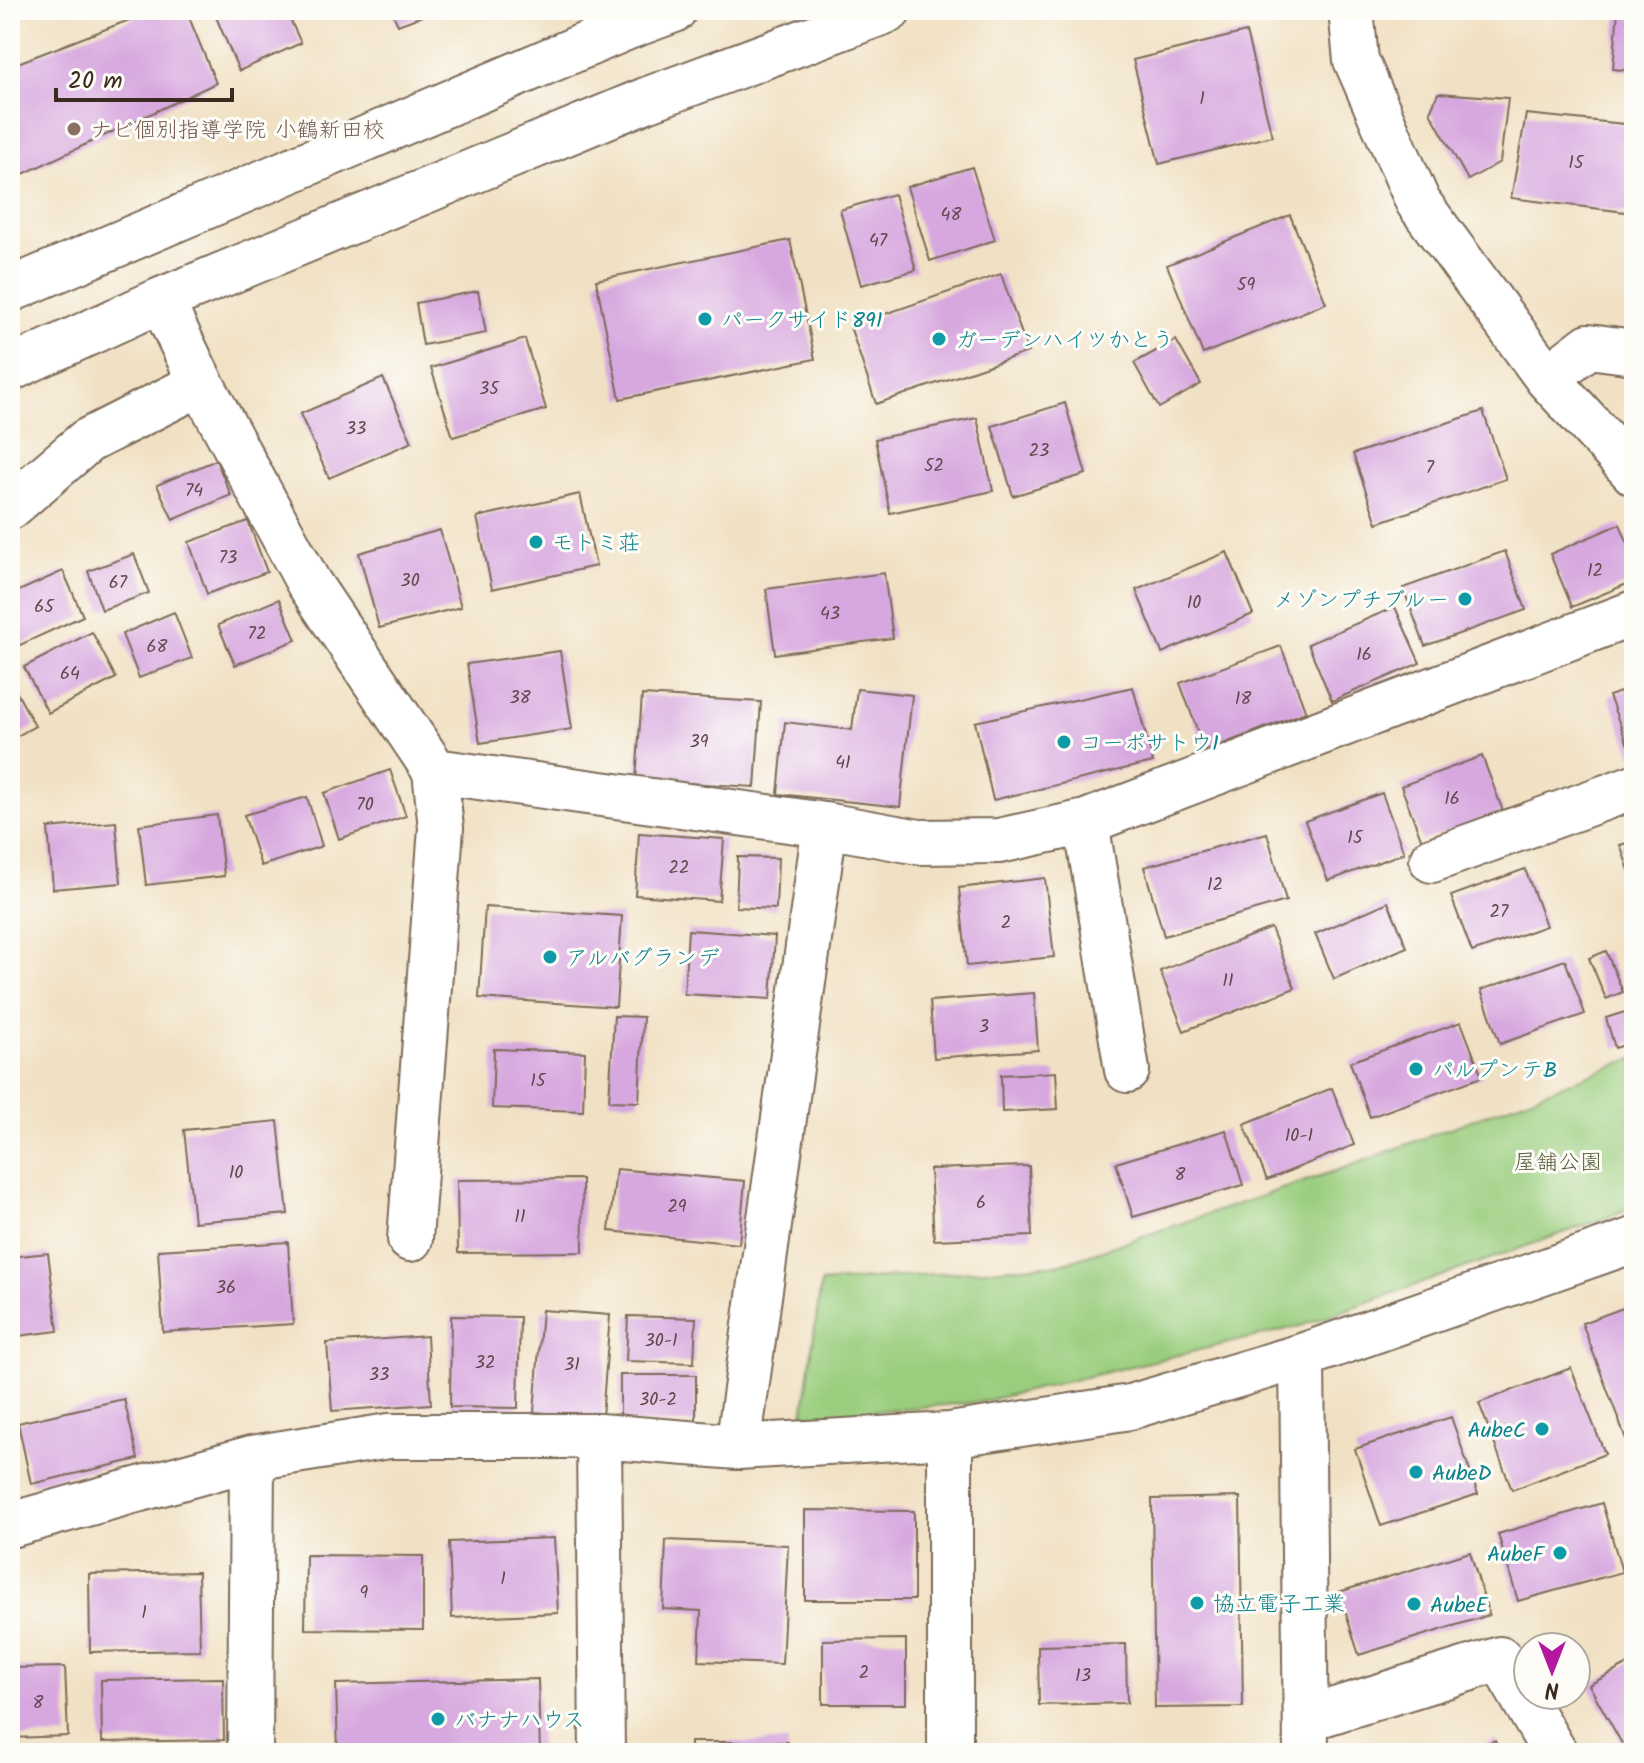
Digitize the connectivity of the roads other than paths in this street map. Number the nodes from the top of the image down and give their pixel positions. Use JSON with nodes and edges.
{"nodes":[{"id":1,"x":674,"y":10,"type":"edge"},
{"id":2,"x":889,"y":10,"type":"edge"},
{"id":3,"x":1351,"y":10,"type":"edge"},
{"id":4,"x":628,"y":18,"type":"edge"},
{"id":5,"x":10,"y":290,"type":"edge"},
{"id":6,"x":161,"y":300,"type":"junction"},
{"id":7,"x":1634,"y":352,"type":"edge"},
{"id":8,"x":10,"y":369,"type":"edge"},
{"id":9,"x":1547,"y":378,"type":"junction"},
{"id":10,"x":201,"y":383,"type":"junction"},
{"id":11,"x":1634,"y":473,"type":"edge"},
{"id":12,"x":10,"y":507,"type":"edge"},
{"id":13,"x":1634,"y":613,"type":"edge"},
{"id":14,"x":435,"y":771,"type":"junction"},
{"id":15,"x":1634,"y":787,"type":"edge"},
{"id":16,"x":1086,"y":822,"type":"junction"},
{"id":17,"x":825,"y":825,"type":"junction"},
{"id":18,"x":1432,"y":860,"type":"dead end"},
{"id":19,"x":1127,"y":1070,"type":"dead end"},
{"id":20,"x":410,"y":1239,"type":"dead end"},
{"id":21,"x":1634,"y":1240,"type":"edge"},
{"id":22,"x":1302,"y":1356,"type":"junction"},
{"id":23,"x":950,"y":1435,"type":"junction"},
{"id":24,"x":599,"y":1436,"type":"junction"},
{"id":25,"x":738,"y":1447,"type":"junction"},
{"id":26,"x":252,"y":1458,"type":"junction"},
{"id":27,"x":10,"y":1525,"type":"edge"},
{"id":28,"x":1306,"y":1736,"type":"edge"},
{"id":29,"x":250,"y":1753,"type":"edge"},
{"id":30,"x":602,"y":1753,"type":"edge"},
{"id":31,"x":950,"y":1753,"type":"edge"},
{"id":32,"x":1555,"y":1753,"type":"edge"}],
"edges":[{"from":1,"to":4,"type":"street"},
{"from":2,"to":6,"type":"street"},
{"from":3,"to":9,"type":"street"},
{"from":4,"to":5,"type":"street"},
{"from":6,"to":8,"type":"street"},
{"from":6,"to":10,"type":"street"},
{"from":7,"to":9,"type":"street"},
{"from":9,"to":11,"type":"street"},
{"from":10,"to":12,"type":"street"},
{"from":10,"to":14,"type":"street"},
{"from":13,"to":16,"type":"street"},
{"from":14,"to":17,"type":"street"},
{"from":14,"to":20,"type":"street"},
{"from":15,"to":18,"type":"street"},
{"from":16,"to":17,"type":"street"},
{"from":16,"to":19,"type":"street"},
{"from":17,"to":25,"type":"street"},
{"from":21,"to":22,"type":"street"},
{"from":22,"to":23,"type":"street"},
{"from":22,"to":28,"type":"street"},
{"from":23,"to":25,"type":"street"},
{"from":23,"to":31,"type":"street"},
{"from":24,"to":25,"type":"street"},
{"from":24,"to":26,"type":"street"},
{"from":24,"to":30,"type":"street"},
{"from":26,"to":27,"type":"street"},
{"from":26,"to":29,"type":"street"},
{"from":28,"to":32,"type":"street"}]}
